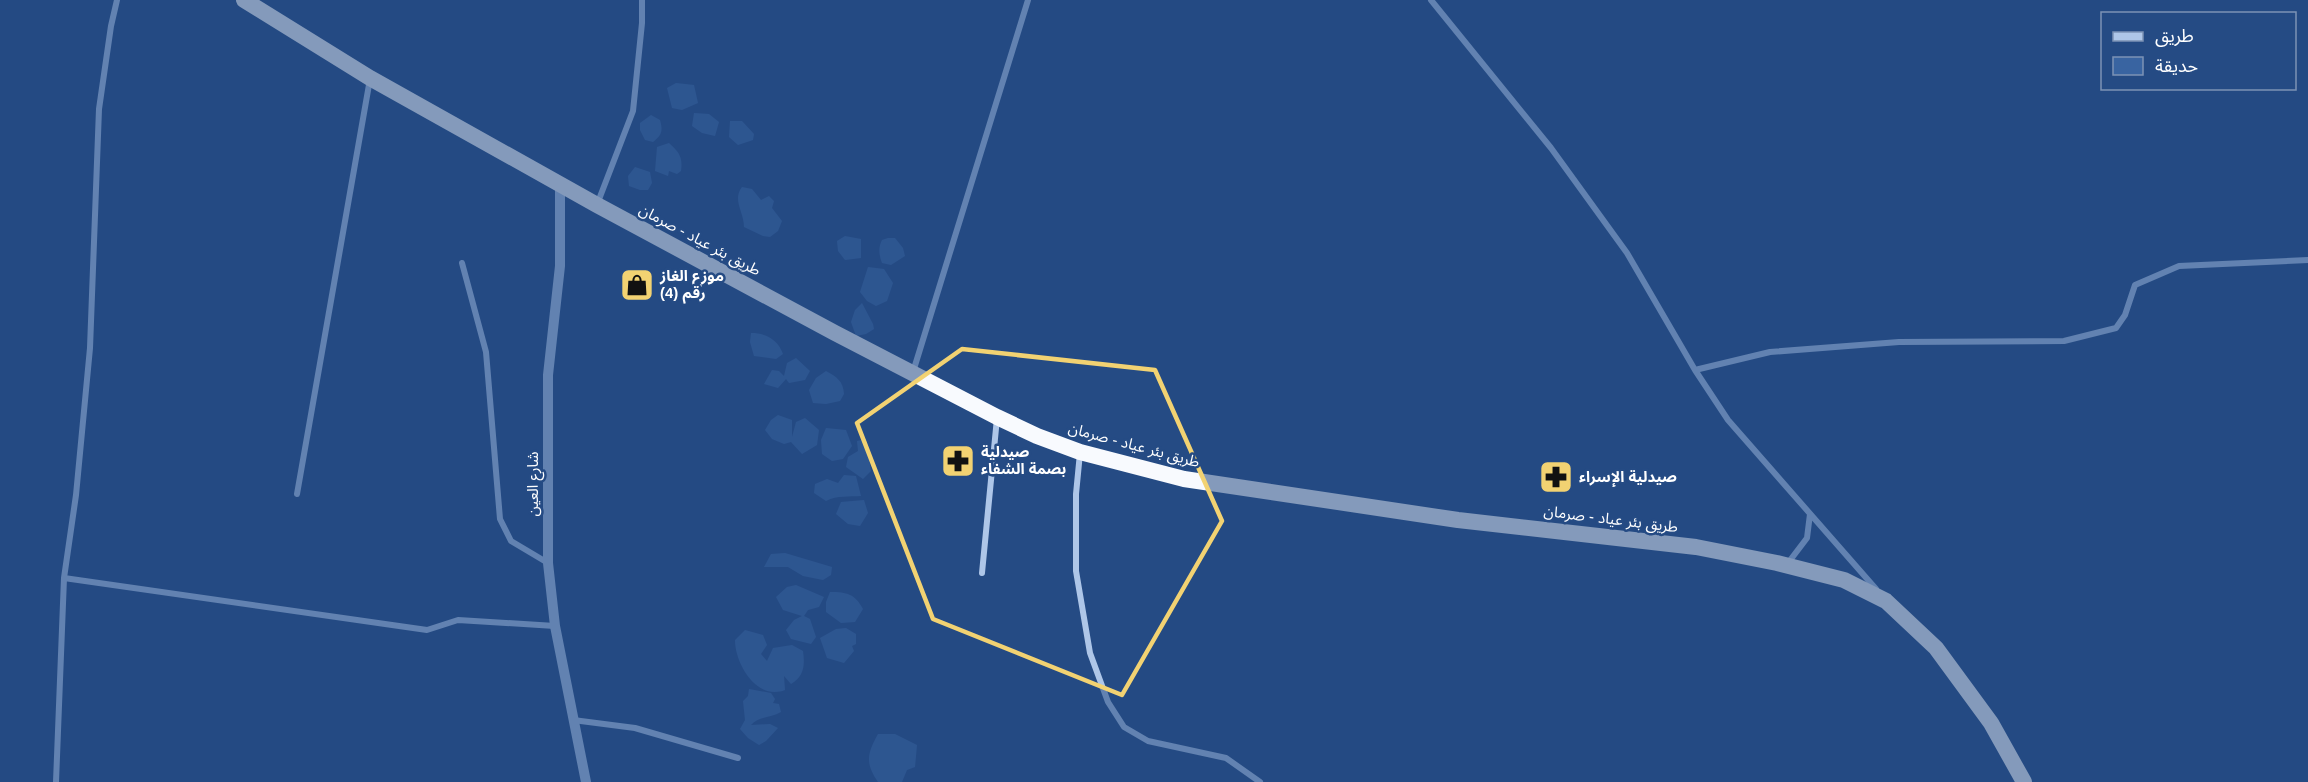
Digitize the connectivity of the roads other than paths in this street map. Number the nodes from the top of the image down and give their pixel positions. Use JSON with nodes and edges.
{"nodes":[{"id":1,"x":117,"y":0,"type":"edge"},
{"id":2,"x":244,"y":0,"type":"edge"},
{"id":3,"x":642,"y":0,"type":"edge"},
{"id":4,"x":1028,"y":0,"type":"edge"},
{"id":5,"x":1431,"y":0,"type":"edge"},
{"id":6,"x":370,"y":78,"type":"junction"},
{"id":7,"x":560,"y":184,"type":"junction"},
{"id":8,"x":597,"y":205,"type":"junction"},
{"id":9,"x":2308,"y":260,"type":"edge"},
{"id":10,"x":462,"y":263,"type":"dead end"},
{"id":11,"x":1695,"y":370,"type":"junction"},
{"id":12,"x":912,"y":373,"type":"junction"},
{"id":13,"x":997,"y":417,"type":"junction"},
{"id":14,"x":1080,"y":452,"type":"junction"},
{"id":15,"x":297,"y":494,"type":"dead end"},
{"id":16,"x":1810,"y":513,"type":"junction"},
{"id":17,"x":548,"y":563,"type":"junction"},
{"id":18,"x":1786,"y":565,"type":"junction"},
{"id":19,"x":982,"y":573,"type":"dead end"},
{"id":20,"x":64,"y":578,"type":"junction"},
{"id":21,"x":1886,"y":601,"type":"junction"},
{"id":22,"x":555,"y":626,"type":"junction"},
{"id":23,"x":573,"y":720,"type":"junction"},
{"id":24,"x":738,"y":758,"type":"dead end"},
{"id":25,"x":56,"y":782,"type":"edge"},
{"id":26,"x":586,"y":782,"type":"edge"},
{"id":27,"x":1260,"y":782,"type":"edge"},
{"id":28,"x":2024,"y":782,"type":"edge"}],
"edges":[{"from":1,"to":20,"type":"street"},
{"from":2,"to":6,"type":"highway","name":"طريق بئر عياد - صرمان"},
{"from":3,"to":8,"type":"street"},
{"from":4,"to":12,"type":"street"},
{"from":5,"to":11,"type":"street"},
{"from":6,"to":7,"type":"highway","name":"طريق بئر عياد - صرمان"},
{"from":6,"to":15,"type":"street"},
{"from":7,"to":8,"type":"highway","name":"طريق بئر عياد - صرمان"},
{"from":7,"to":17,"type":"street","name":"شارع العين"},
{"from":8,"to":12,"type":"highway","name":"طريق بئر عياد - صرمان"},
{"from":9,"to":11,"type":"street"},
{"from":10,"to":17,"type":"street"},
{"from":11,"to":16,"type":"street"},
{"from":12,"to":13,"type":"highway","name":"طريق بئر عياد - صرمان"},
{"from":13,"to":14,"type":"highway","name":"طريق بئر عياد - صرمان"},
{"from":13,"to":19,"type":"street"},
{"from":14,"to":18,"type":"highway","name":"طريق بئر عياد - صرمان"},
{"from":14,"to":27,"type":"street"},
{"from":16,"to":18,"type":"street"},
{"from":16,"to":21,"type":"street"},
{"from":17,"to":22,"type":"street","name":"شارع العين"},
{"from":18,"to":21,"type":"highway","name":"طريق بئر عياد - صرمان"},
{"from":20,"to":22,"type":"street"},
{"from":20,"to":25,"type":"street"},
{"from":21,"to":28,"type":"highway","name":"طريق بئر عياد - صرمان"},
{"from":22,"to":23,"type":"street","name":"شارع العين"},
{"from":23,"to":24,"type":"street"},
{"from":23,"to":26,"type":"street","name":"شارع العين"}]}
